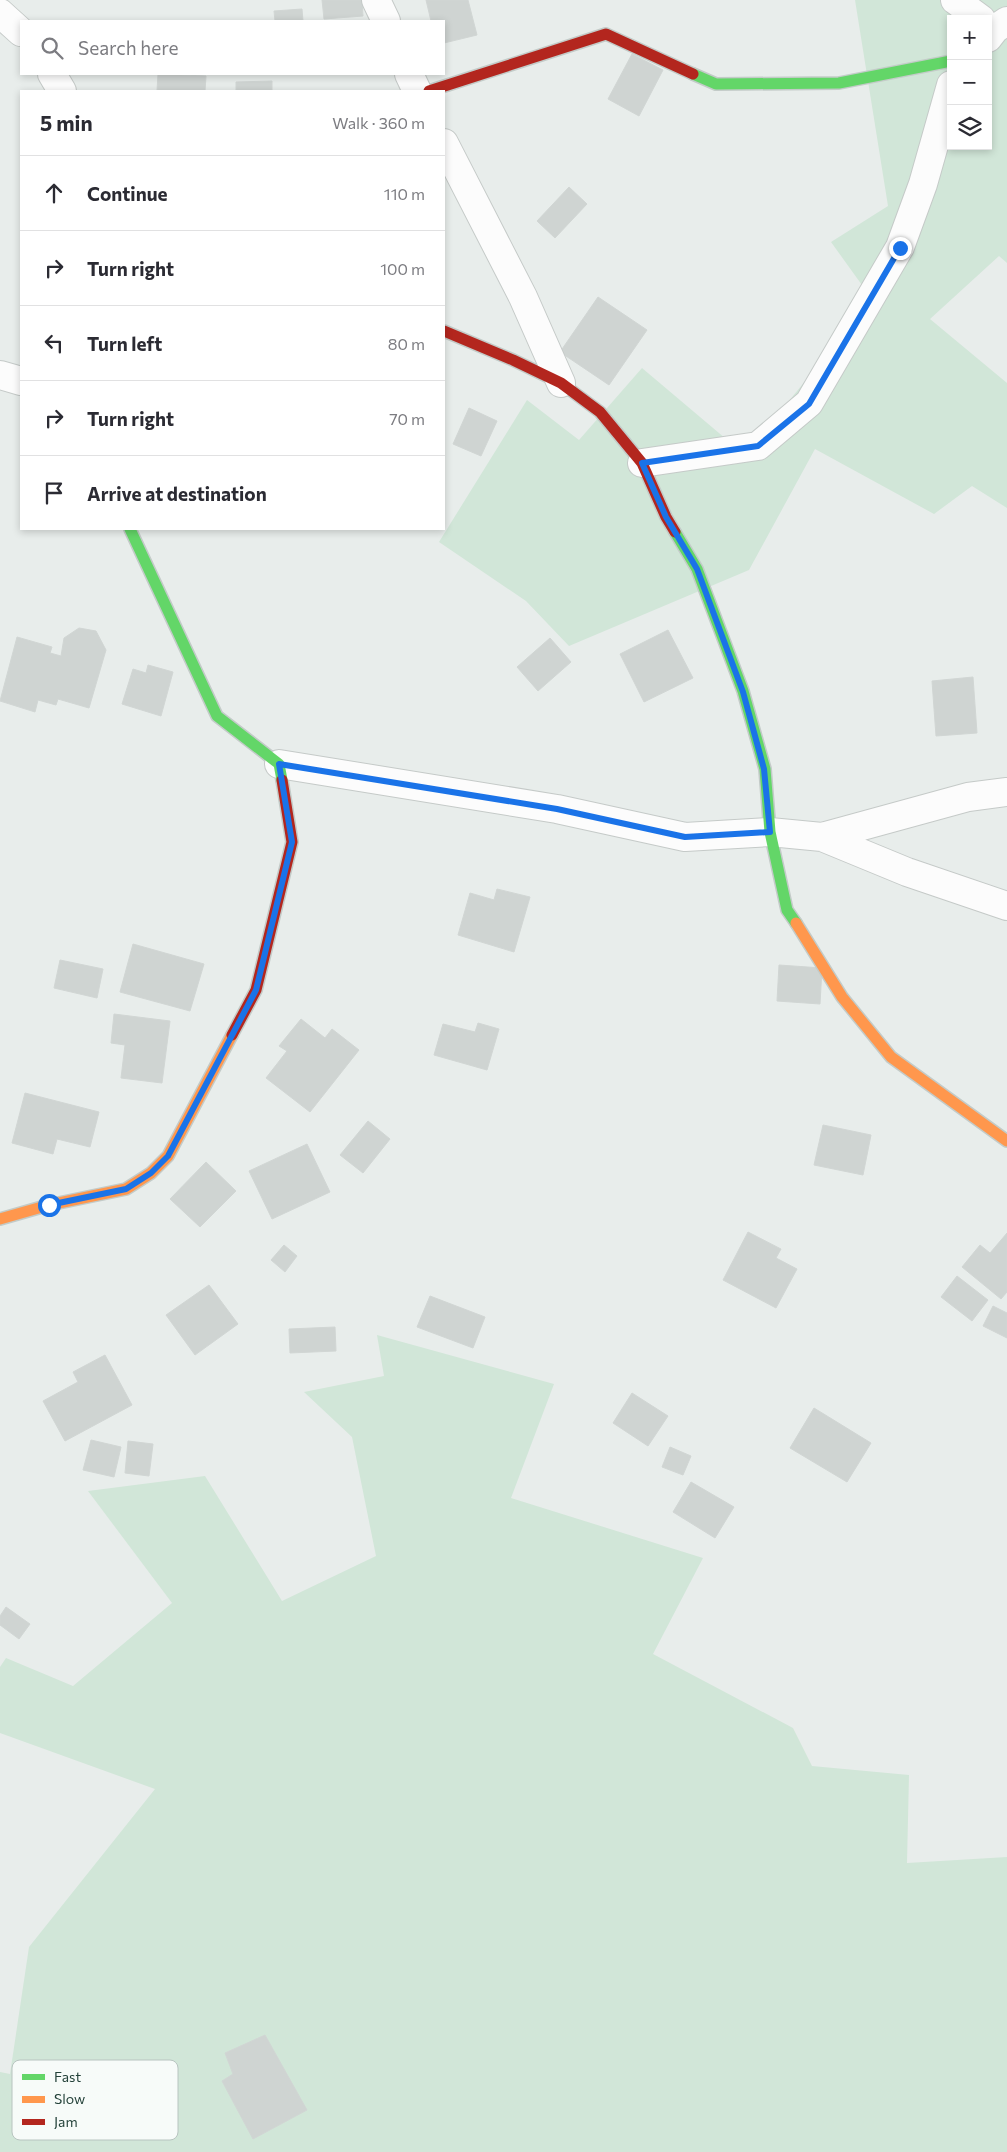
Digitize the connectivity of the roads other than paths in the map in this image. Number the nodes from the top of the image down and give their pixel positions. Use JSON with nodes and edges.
{"nodes":[{"id":1,"x":376,"y":0,"type":"edge"},
{"id":2,"x":955,"y":0,"type":"edge"},
{"id":3,"x":0,"y":13,"type":"edge"},
{"id":4,"x":976,"y":15,"type":"edge"},
{"id":5,"x":386,"y":20,"type":"edge"},
{"id":6,"x":20,"y":31,"type":"edge"},
{"id":7,"x":947,"y":62,"type":"edge"},
{"id":8,"x":53,"y":75,"type":"edge"},
{"id":9,"x":409,"y":75,"type":"edge"},
{"id":10,"x":61,"y":90,"type":"edge"},
{"id":11,"x":417,"y":90,"type":"edge"},
{"id":12,"x":432,"y":90,"type":"edge"},
{"id":13,"x":947,"y":99,"type":"edge"},
{"id":14,"x":445,"y":146,"type":"edge"},
{"id":15,"x":445,"y":331,"type":"edge"},
{"id":16,"x":0,"y":375,"type":"edge"},
{"id":17,"x":20,"y":380,"type":"edge"},
{"id":18,"x":561,"y":383,"type":"junction"},
{"id":19,"x":642,"y":463,"type":"junction"},
{"id":20,"x":130,"y":530,"type":"edge"},
{"id":21,"x":279,"y":764,"type":"junction"},
{"id":22,"x":1007,"y":792,"type":"edge"},
{"id":23,"x":770,"y":832,"type":"junction"},
{"id":24,"x":822,"y":837,"type":"junction"},
{"id":25,"x":1007,"y":906,"type":"edge"},
{"id":26,"x":1007,"y":1141,"type":"edge"},
{"id":27,"x":0,"y":1219,"type":"edge"}],
"edges":[{"from":1,"to":5,"type":"street"},
{"from":2,"to":4,"type":"street"},
{"from":3,"to":6,"type":"street"},
{"from":7,"to":12,"type":"street"},
{"from":8,"to":10,"type":"street"},
{"from":9,"to":11,"type":"street"},
{"from":13,"to":19,"type":"street"},
{"from":14,"to":18,"type":"street"},
{"from":15,"to":18,"type":"street"},
{"from":16,"to":17,"type":"street"},
{"from":18,"to":19,"type":"street"},
{"from":19,"to":23,"type":"street"},
{"from":20,"to":21,"type":"street"},
{"from":21,"to":23,"type":"street"},
{"from":21,"to":27,"type":"street"},
{"from":22,"to":24,"type":"street"},
{"from":23,"to":24,"type":"street"},
{"from":23,"to":26,"type":"street"},
{"from":24,"to":25,"type":"street"}]}
